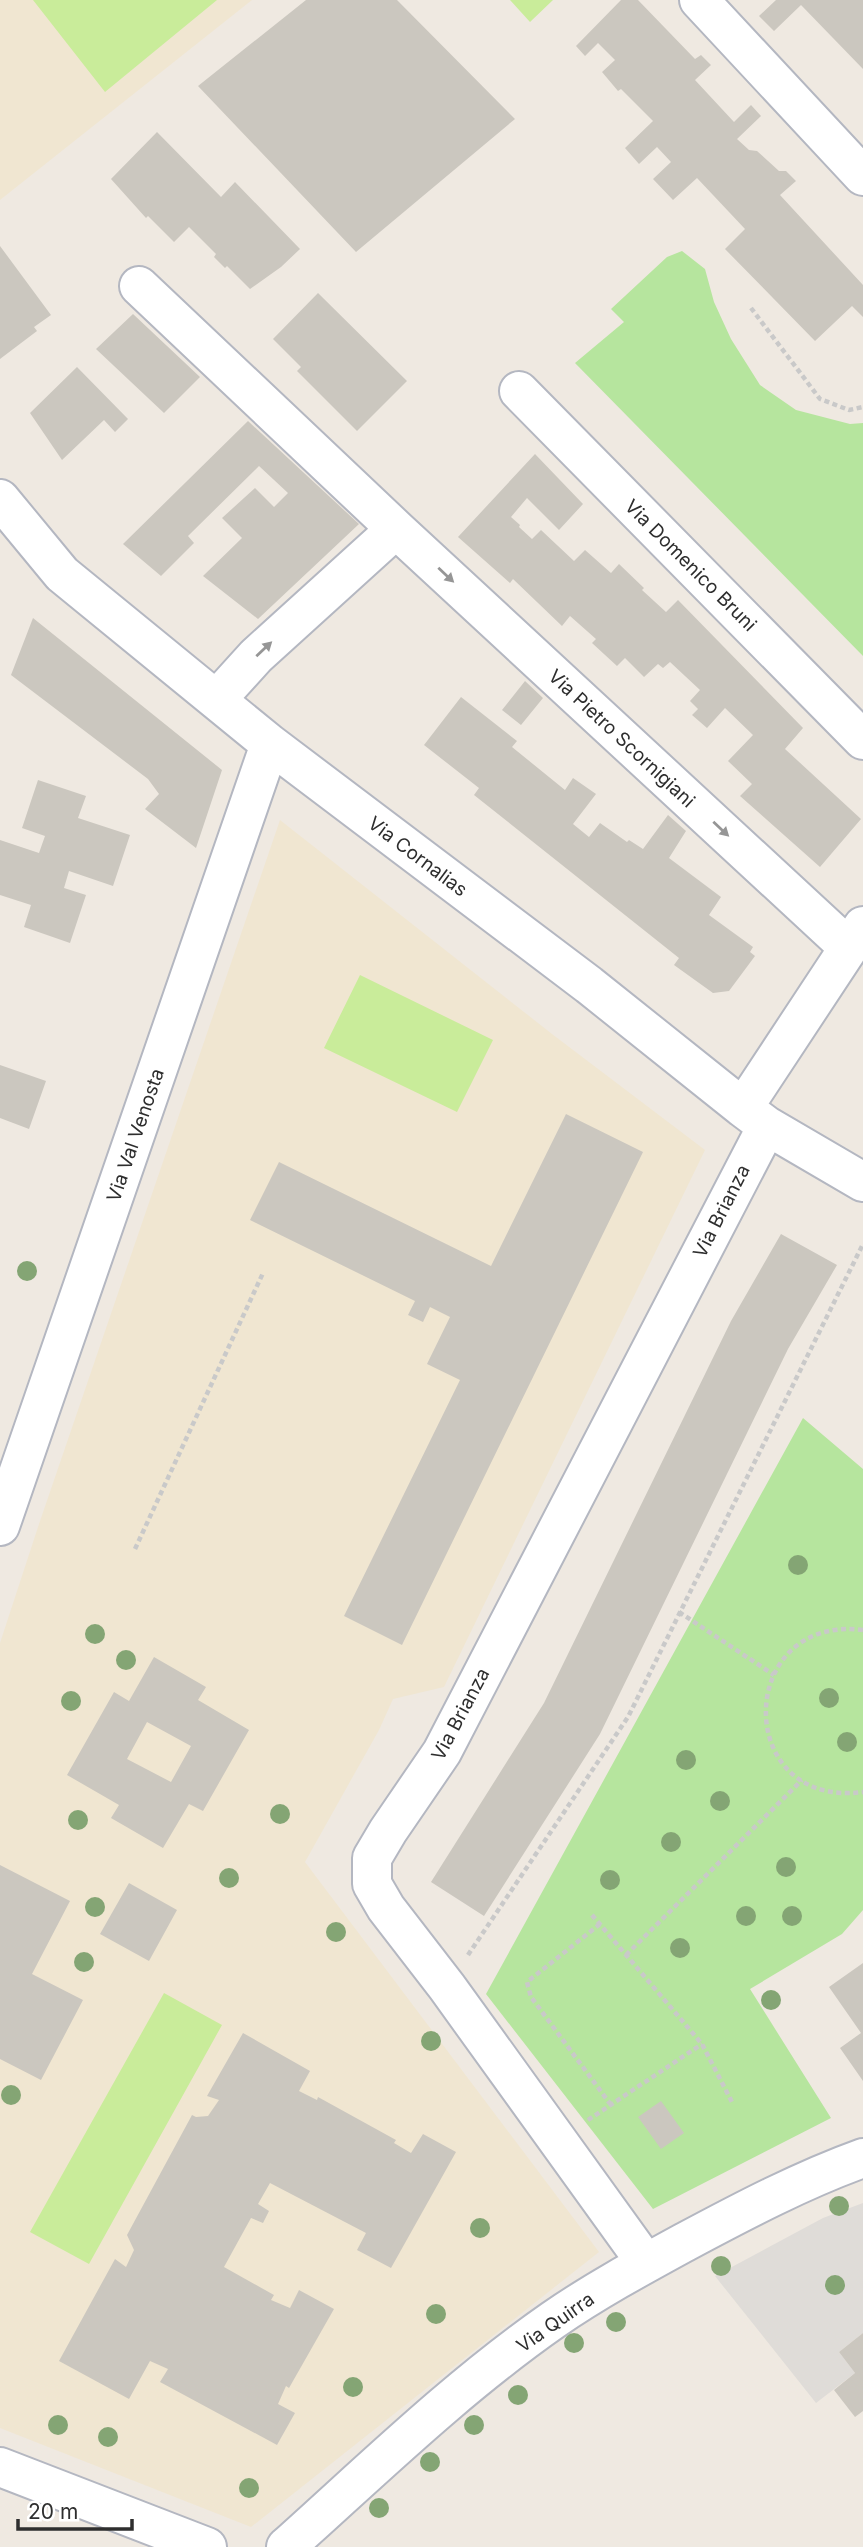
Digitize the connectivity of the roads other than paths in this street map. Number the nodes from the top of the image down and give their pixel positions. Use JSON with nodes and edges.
{"nodes":[{"id":1,"x":699,"y":0,"type":"edge"},
{"id":2,"x":861,"y":169,"type":"edge"},
{"id":3,"x":139,"y":286,"type":"dead end"},
{"id":4,"x":519,"y":391,"type":"dead end"},
{"id":5,"x":0,"y":499,"type":"edge"},
{"id":6,"x":396,"y":529,"type":"junction"},
{"id":7,"x":217,"y":699,"type":"junction"},
{"id":8,"x":863,"y":740,"type":"edge"},
{"id":9,"x":270,"y":744,"type":"junction"},
{"id":10,"x":856,"y":936,"type":"edge"},
{"id":11,"x":755,"y":1117,"type":"junction"},
{"id":12,"x":863,"y":1182,"type":"edge"},
{"id":13,"x":0,"y":1526,"type":"edge"},
{"id":14,"x":863,"y":2158,"type":"edge"},
{"id":15,"x":646,"y":2263,"type":"junction"},
{"id":16,"x":0,"y":2467,"type":"edge"},
{"id":17,"x":207,"y":2547,"type":"edge"},
{"id":18,"x":286,"y":2547,"type":"edge"}],
"edges":[{"from":1,"to":2,"type":"street"},
{"from":3,"to":6,"type":"street","name":"Via Pietro Scornigiani"},
{"from":4,"to":8,"type":"street","name":"Via Domenico Bruni"},
{"from":5,"to":7,"type":"street","name":"Via Cornalias"},
{"from":7,"to":6,"type":"street","one_way":true},
{"from":6,"to":10,"type":"street","name":"Via Pietro Scornigiani","one_way":true},
{"from":7,"to":9,"type":"street","name":"Via Cornalias"},
{"from":9,"to":11,"type":"street","name":"Via Cornalias"},
{"from":9,"to":13,"type":"street","name":"Via Val Venosta"},
{"from":10,"to":11,"type":"street","name":"Via Brianza"},
{"from":11,"to":12,"type":"street","name":"Via Cornalias"},
{"from":11,"to":15,"type":"street","name":"Via Brianza"},
{"from":14,"to":15,"type":"street","name":"Via Quirra"},
{"from":15,"to":18,"type":"street","name":"Via Quirra"},
{"from":16,"to":17,"type":"street"}]}
